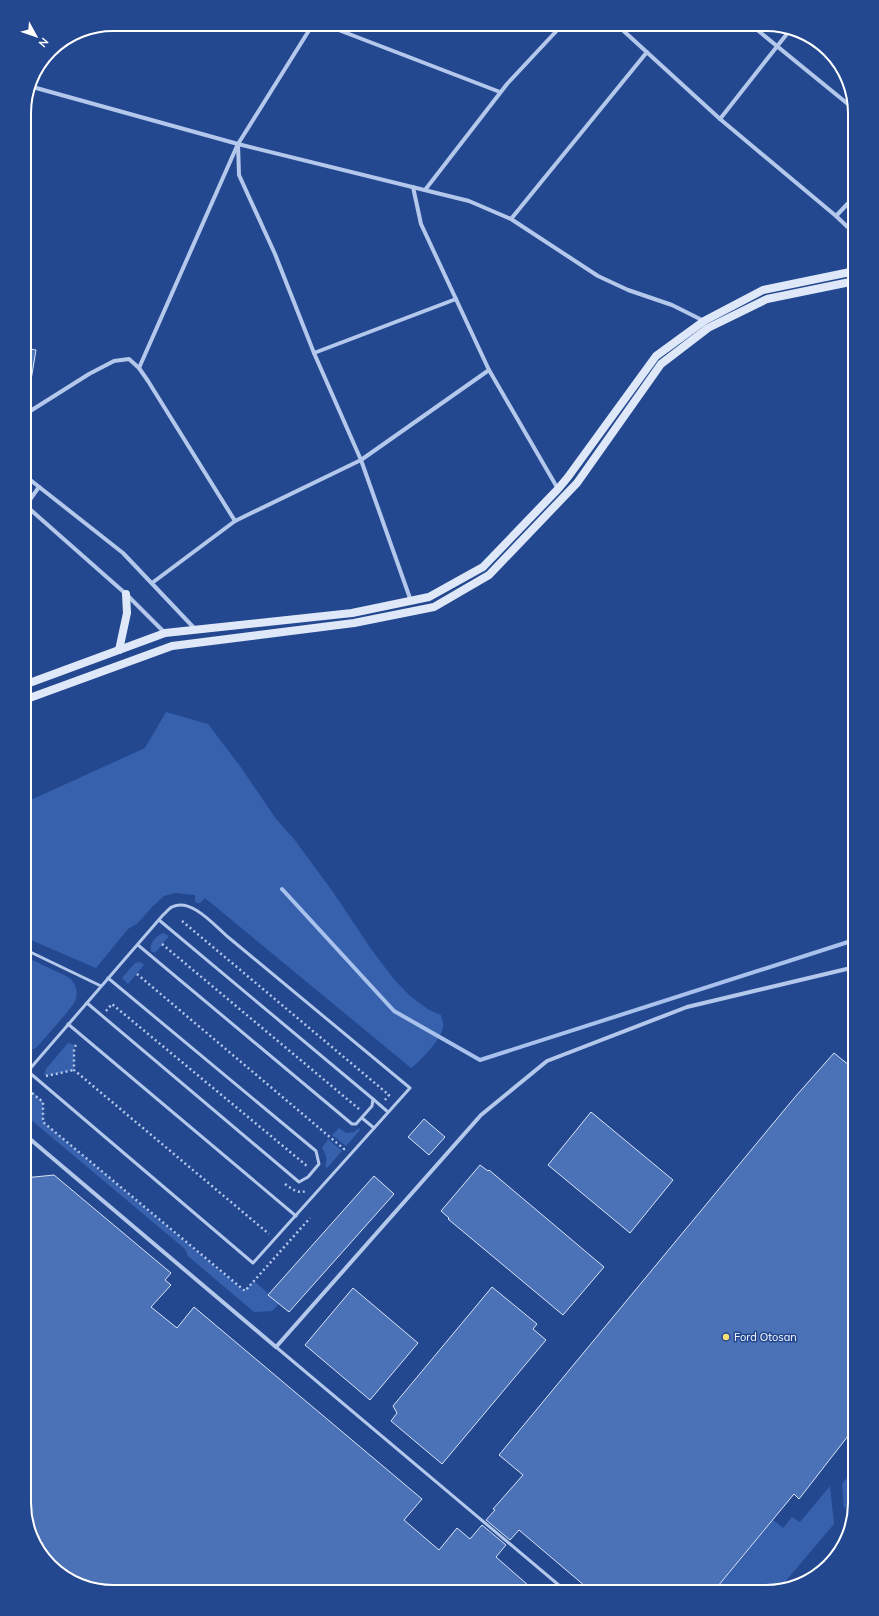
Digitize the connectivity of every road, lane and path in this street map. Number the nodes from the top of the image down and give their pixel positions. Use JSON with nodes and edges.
{"nodes":[{"id":1,"x":309,"y":31,"type":"edge"},
{"id":2,"x":341,"y":31,"type":"edge"},
{"id":3,"x":557,"y":31,"type":"edge"},
{"id":4,"x":624,"y":31,"type":"edge"},
{"id":5,"x":758,"y":31,"type":"edge"},
{"id":6,"x":787,"y":34,"type":"edge"},
{"id":7,"x":777,"y":47,"type":"junction"},
{"id":8,"x":647,"y":52,"type":"junction"},
{"id":9,"x":35,"y":88,"type":"edge"},
{"id":10,"x":500,"y":92,"type":"junction"},
{"id":11,"x":847,"y":104,"type":"edge"},
{"id":12,"x":720,"y":119,"type":"junction"},
{"id":13,"x":238,"y":144,"type":"junction"},
{"id":14,"x":413,"y":187,"type":"junction"},
{"id":15,"x":425,"y":190,"type":"junction"},
{"id":16,"x":848,"y":203,"type":"edge"},
{"id":17,"x":836,"y":216,"type":"junction"},
{"id":18,"x":511,"y":219,"type":"junction"},
{"id":19,"x":848,"y":227,"type":"edge"},
{"id":20,"x":848,"y":272,"type":"edge"},
{"id":21,"x":848,"y":282,"type":"edge"},
{"id":22,"x":456,"y":299,"type":"junction"},
{"id":23,"x":704,"y":321,"type":"junction"},
{"id":24,"x":314,"y":353,"type":"junction"},
{"id":25,"x":139,"y":368,"type":"junction"},
{"id":26,"x":489,"y":370,"type":"junction"},
{"id":27,"x":31,"y":411,"type":"edge"},
{"id":28,"x":361,"y":460,"type":"junction"},
{"id":29,"x":31,"y":481,"type":"edge"},
{"id":30,"x":39,"y":487,"type":"junction"},
{"id":31,"x":558,"y":489,"type":"junction"},
{"id":32,"x":31,"y":498,"type":"edge"},
{"id":33,"x":31,"y":511,"type":"edge"},
{"id":34,"x":235,"y":521,"type":"junction"},
{"id":35,"x":152,"y":583,"type":"junction"},
{"id":36,"x":126,"y":594,"type":"junction"},
{"id":37,"x":411,"y":601,"type":"junction"},
{"id":38,"x":196,"y":630,"type":"junction"},
{"id":39,"x":165,"y":633,"type":"junction"},
{"id":40,"x":119,"y":650,"type":"junction"},
{"id":41,"x":31,"y":681,"type":"edge"},
{"id":42,"x":31,"y":697,"type":"edge"},
{"id":43,"x":159,"y":920,"type":"junction"},
{"id":44,"x":182,"y":921,"type":"dead end"},
{"id":45,"x":162,"y":944,"type":"dead end"},
{"id":46,"x":138,"y":945,"type":"junction"},
{"id":47,"x":31,"y":952,"type":"edge"},
{"id":48,"x":848,"y":969,"type":"edge"},
{"id":49,"x":136,"y":974,"type":"dead end"},
{"id":50,"x":108,"y":978,"type":"junction"},
{"id":51,"x":101,"y":986,"type":"junction"},
{"id":52,"x":87,"y":1003,"type":"junction"},
{"id":53,"x":106,"y":1011,"type":"dead end"},
{"id":54,"x":68,"y":1024,"type":"junction"},
{"id":55,"x":76,"y":1045,"type":"dead end"},
{"id":56,"x":31,"y":1068,"type":"edge"},
{"id":57,"x":74,"y":1070,"type":"junction"},
{"id":58,"x":31,"y":1075,"type":"edge"},
{"id":59,"x":46,"y":1076,"type":"dead end"},
{"id":60,"x":32,"y":1093,"type":"dead end"},
{"id":61,"x":373,"y":1098,"type":"junction"},
{"id":62,"x":381,"y":1106,"type":"junction"},
{"id":63,"x":388,"y":1112,"type":"junction"},
{"id":64,"x":364,"y":1114,"type":"junction"},
{"id":65,"x":362,"y":1118,"type":"junction"},
{"id":66,"x":374,"y":1128,"type":"junction"},
{"id":67,"x":31,"y":1140,"type":"edge"},
{"id":68,"x":340,"y":1154,"type":"dead end"},
{"id":69,"x":313,"y":1171,"type":"junction"},
{"id":70,"x":296,"y":1216,"type":"junction"},
{"id":71,"x":310,"y":1218,"type":"dead end"},
{"id":72,"x":275,"y":1239,"type":"junction"},
{"id":73,"x":276,"y":1347,"type":"junction"},
{"id":74,"x":559,"y":1585,"type":"edge"}],
"edges":[{"from":1,"to":13,"type":"street"},
{"from":2,"to":10,"type":"street"},
{"from":3,"to":10,"type":"street"},
{"from":4,"to":8,"type":"street"},
{"from":5,"to":7,"type":"street"},
{"from":6,"to":7,"type":"street"},
{"from":7,"to":11,"type":"street"},
{"from":7,"to":12,"type":"street"},
{"from":8,"to":12,"type":"street"},
{"from":8,"to":18,"type":"street"},
{"from":9,"to":13,"type":"street"},
{"from":10,"to":15,"type":"street"},
{"from":12,"to":17,"type":"street"},
{"from":13,"to":14,"type":"street"},
{"from":13,"to":24,"type":"street"},
{"from":13,"to":25,"type":"street"},
{"from":14,"to":15,"type":"street"},
{"from":14,"to":22,"type":"street"},
{"from":15,"to":18,"type":"street"},
{"from":16,"to":17,"type":"street"},
{"from":17,"to":19,"type":"street"},
{"from":18,"to":23,"type":"street"},
{"from":20,"to":23,"type":"main road"},
{"from":21,"to":42,"type":"main road"},
{"from":22,"to":24,"type":"street"},
{"from":22,"to":26,"type":"street"},
{"from":23,"to":31,"type":"main road"},
{"from":24,"to":28,"type":"street"},
{"from":25,"to":27,"type":"street"},
{"from":25,"to":34,"type":"street"},
{"from":26,"to":28,"type":"street"},
{"from":26,"to":31,"type":"street"},
{"from":28,"to":34,"type":"street"},
{"from":28,"to":37,"type":"street"},
{"from":29,"to":30,"type":"street"},
{"from":30,"to":32,"type":"street"},
{"from":30,"to":35,"type":"street"},
{"from":31,"to":37,"type":"main road"},
{"from":33,"to":36,"type":"street"},
{"from":34,"to":35,"type":"street"},
{"from":35,"to":38,"type":"street"},
{"from":36,"to":39,"type":"street"},
{"from":36,"to":40,"type":"main road"},
{"from":37,"to":38,"type":"main road"},
{"from":38,"to":39,"type":"main road"},
{"from":39,"to":40,"type":"main road"},
{"from":40,"to":41,"type":"main road"},
{"from":43,"to":46,"type":"lane"},
{"from":43,"to":61,"type":"lane"},
{"from":43,"to":63,"type":"lane"},
{"from":44,"to":62,"type":"path"},
{"from":45,"to":64,"type":"path"},
{"from":46,"to":50,"type":"lane"},
{"from":46,"to":65,"type":"lane"},
{"from":47,"to":51,"type":"lane"},
{"from":48,"to":73,"type":"street"},
{"from":49,"to":68,"type":"path"},
{"from":50,"to":51,"type":"lane"},
{"from":50,"to":69,"type":"lane"},
{"from":51,"to":52,"type":"lane"},
{"from":52,"to":54,"type":"lane"},
{"from":52,"to":69,"type":"lane"},
{"from":53,"to":69,"type":"path"},
{"from":54,"to":56,"type":"lane"},
{"from":54,"to":70,"type":"lane"},
{"from":55,"to":57,"type":"path"},
{"from":57,"to":59,"type":"path"},
{"from":57,"to":72,"type":"path"},
{"from":58,"to":72,"type":"lane"},
{"from":60,"to":71,"type":"path"},
{"from":61,"to":62,"type":"lane"},
{"from":61,"to":64,"type":"lane"},
{"from":62,"to":63,"type":"lane"},
{"from":63,"to":66,"type":"lane"},
{"from":64,"to":65,"type":"lane"},
{"from":65,"to":66,"type":"lane"},
{"from":66,"to":70,"type":"lane"},
{"from":67,"to":73,"type":"street"},
{"from":70,"to":72,"type":"lane"},
{"from":73,"to":74,"type":"lane"}]}
